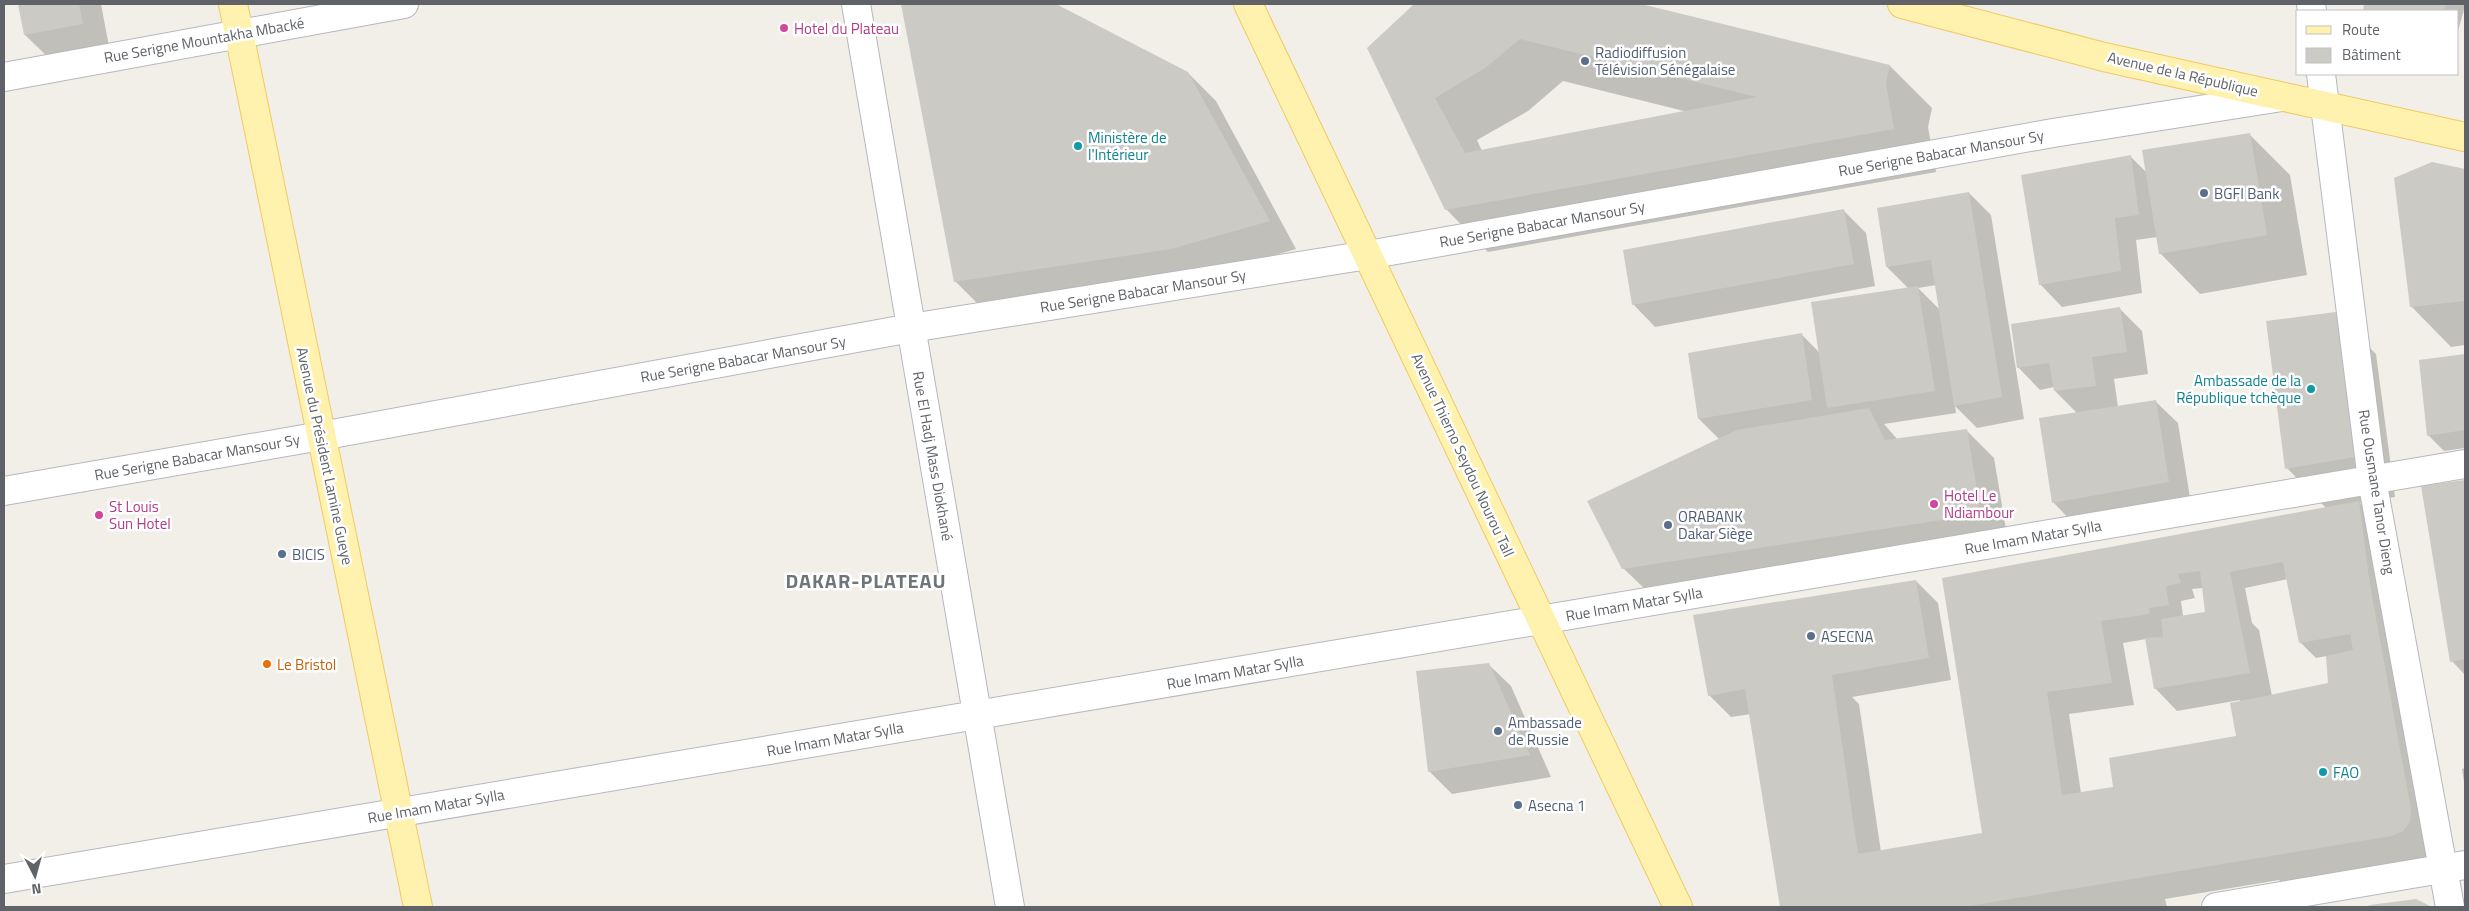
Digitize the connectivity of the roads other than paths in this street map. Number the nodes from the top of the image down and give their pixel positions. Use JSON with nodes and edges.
{"nodes":[{"id":1,"x":233,"y":4,"type":"edge"},
{"id":2,"x":404,"y":4,"type":"edge"},
{"id":3,"x":856,"y":4,"type":"edge"},
{"id":4,"x":1248,"y":4,"type":"edge"},
{"id":5,"x":1902,"y":4,"type":"edge"},
{"id":6,"x":238,"y":34,"type":"junction"},
{"id":7,"x":2321,"y":75,"type":"edge"},
{"id":8,"x":4,"y":77,"type":"edge"},
{"id":9,"x":2282,"y":97,"type":"junction"},
{"id":10,"x":2325,"y":106,"type":"junction"},
{"id":11,"x":2465,"y":137,"type":"edge"},
{"id":12,"x":1368,"y":255,"type":"junction"},
{"id":13,"x":911,"y":328,"type":"junction"},
{"id":14,"x":321,"y":436,"type":"junction"},
{"id":15,"x":2465,"y":464,"type":"edge"},
{"id":16,"x":2372,"y":480,"type":"junction"},
{"id":17,"x":4,"y":491,"type":"edge"},
{"id":18,"x":1541,"y":620,"type":"junction"},
{"id":19,"x":977,"y":715,"type":"junction"},
{"id":20,"x":399,"y":812,"type":"junction"},
{"id":21,"x":2455,"y":866,"type":"edge"},
{"id":22,"x":4,"y":879,"type":"edge"},
{"id":23,"x":418,"y":907,"type":"edge"},
{"id":24,"x":1010,"y":907,"type":"edge"},
{"id":25,"x":1678,"y":907,"type":"edge"},
{"id":26,"x":2216,"y":907,"type":"edge"},
{"id":27,"x":2450,"y":907,"type":"edge"}],
"edges":[{"from":1,"to":6,"type":"main road","name":"Avenue du Président Lamine Gueye"},
{"from":2,"to":6,"type":"street","name":"Rue Serigne Mountakha Mbacké"},
{"from":3,"to":13,"type":"street","name":"Rue El Hadj Mass Diokhané"},
{"from":4,"to":12,"type":"main road","name":"Avenue Thierno Seydou Nourou Tall"},
{"from":5,"to":9,"type":"main road","name":"Avenue de la République"},
{"from":6,"to":8,"type":"street","name":"Rue Serigne Mountakha Mbacké"},
{"from":6,"to":14,"type":"main road","name":"Avenue du Président Lamine Gueye"},
{"from":7,"to":10,"type":"street","name":"Rue Ousmane Tanor Dieng"},
{"from":9,"to":10,"type":"main road","name":"Avenue de la République"},
{"from":9,"to":12,"type":"street","name":"Rue Serigne Babacar Mansour Sy"},
{"from":10,"to":11,"type":"main road","name":"Avenue de la République"},
{"from":10,"to":16,"type":"street","name":"Rue Ousmane Tanor Dieng"},
{"from":12,"to":13,"type":"street","name":"Rue Serigne Babacar Mansour Sy"},
{"from":12,"to":18,"type":"main road","name":"Avenue Thierno Seydou Nourou Tall"},
{"from":13,"to":14,"type":"street","name":"Rue Serigne Babacar Mansour Sy"},
{"from":13,"to":19,"type":"street","name":"Rue El Hadj Mass Diokhané"},
{"from":14,"to":17,"type":"street","name":"Rue Serigne Babacar Mansour Sy"},
{"from":14,"to":20,"type":"main road","name":"Avenue du Président Lamine Gueye"},
{"from":15,"to":16,"type":"street","name":"Rue Imam Matar Sylla"},
{"from":16,"to":18,"type":"street","name":"Rue Imam Matar Sylla"},
{"from":16,"to":21,"type":"street","name":"Rue Ousmane Tanor Dieng"},
{"from":18,"to":19,"type":"street","name":"Rue Imam Matar Sylla"},
{"from":18,"to":25,"type":"main road","name":"Avenue Thierno Seydou Nourou Tall"},
{"from":19,"to":20,"type":"street","name":"Rue Imam Matar Sylla"},
{"from":19,"to":24,"type":"street","name":"Rue El Hadj Mass Diokhané"},
{"from":20,"to":22,"type":"street","name":"Rue Imam Matar Sylla"},
{"from":20,"to":23,"type":"main road","name":"Avenue du Président Lamine Gueye"},
{"from":21,"to":26,"type":"street"},
{"from":21,"to":27,"type":"street","name":"Rue Ousmane Tanor Dieng"}]}
